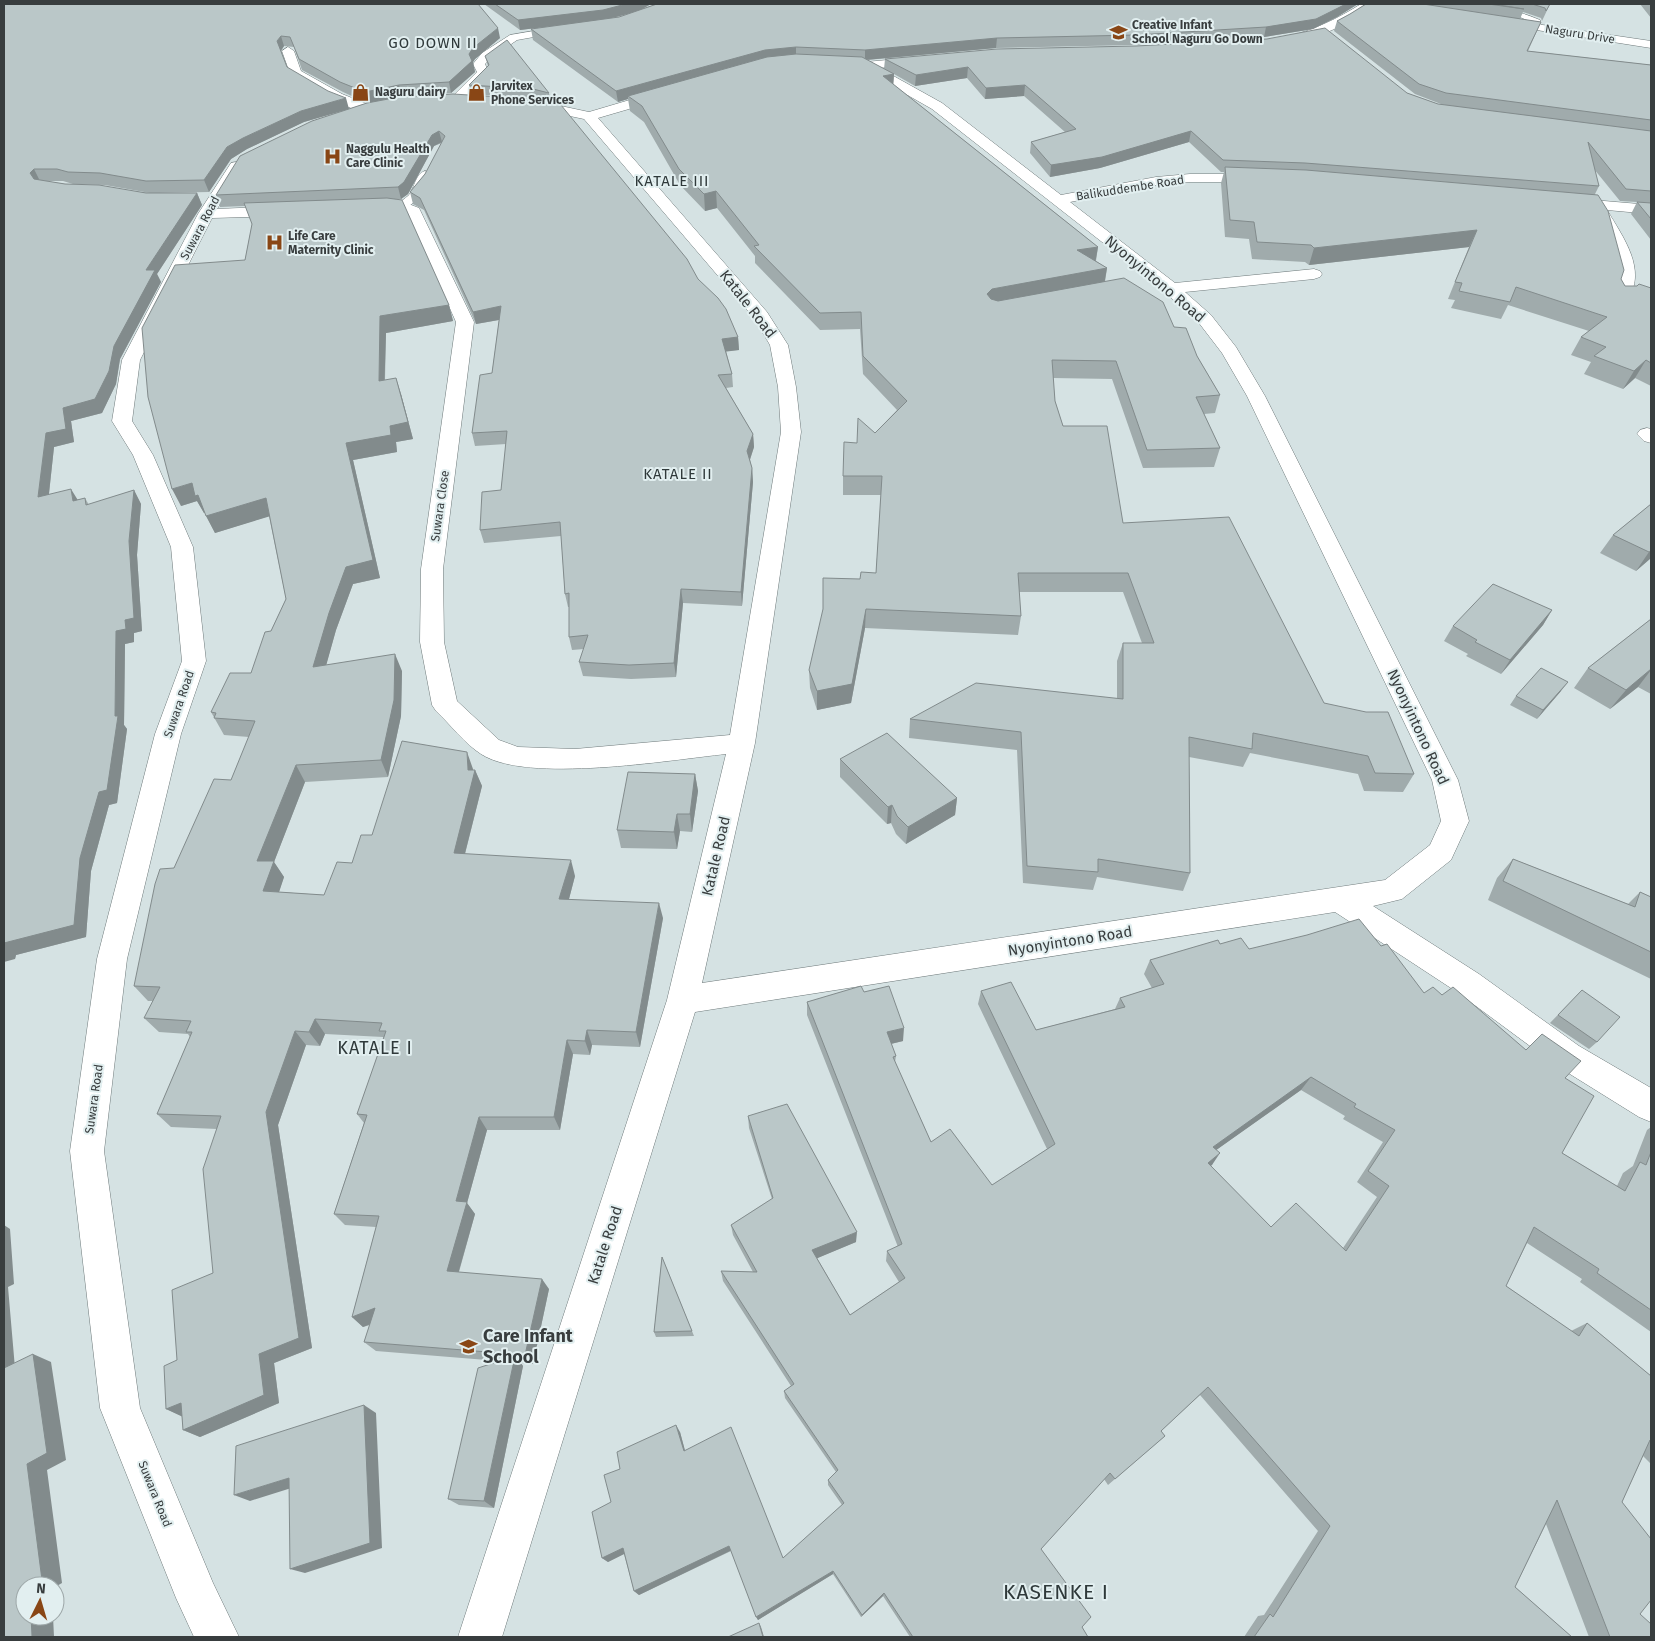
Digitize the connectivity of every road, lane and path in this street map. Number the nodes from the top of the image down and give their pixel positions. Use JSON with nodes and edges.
{"nodes":[{"id":1,"x":1368,"y":4,"type":"edge"},
{"id":2,"x":1457,"y":4,"type":"edge"},
{"id":3,"x":1448,"y":13,"type":"edge"},
{"id":4,"x":585,"y":26,"type":"edge"},
{"id":5,"x":1537,"y":27,"type":"junction"},
{"id":6,"x":1323,"y":31,"type":"junction"},
{"id":7,"x":1282,"y":40,"type":"edge"},
{"id":8,"x":1337,"y":42,"type":"edge"},
{"id":9,"x":1651,"y":45,"type":"edge"},
{"id":10,"x":280,"y":48,"type":"edge"},
{"id":11,"x":930,"y":60,"type":"edge"},
{"id":12,"x":828,"y":64,"type":"edge"},
{"id":13,"x":865,"y":66,"type":"junction"},
{"id":14,"x":672,"y":92,"type":"edge"},
{"id":15,"x":456,"y":98,"type":"junction"},
{"id":16,"x":429,"y":100,"type":"edge"},
{"id":17,"x":393,"y":104,"type":"edge"},
{"id":18,"x":367,"y":109,"type":"junction"},
{"id":19,"x":589,"y":116,"type":"junction"},
{"id":20,"x":329,"y":121,"type":"edge"},
{"id":21,"x":253,"y":154,"type":"edge"},
{"id":22,"x":431,"y":164,"type":"edge"},
{"id":23,"x":1277,"y":179,"type":"edge"},
{"id":24,"x":1058,"y":200,"type":"junction"},
{"id":25,"x":1557,"y":202,"type":"edge"},
{"id":26,"x":206,"y":203,"type":"junction"},
{"id":27,"x":401,"y":206,"type":"junction"},
{"id":28,"x":1597,"y":206,"type":"junction"},
{"id":29,"x":353,"y":208,"type":"edge"},
{"id":30,"x":1651,"y":209,"type":"edge"},
{"id":31,"x":304,"y":210,"type":"edge"},
{"id":32,"x":1314,"y":274,"type":"dead end"},
{"id":33,"x":1159,"y":284,"type":"junction"},
{"id":34,"x":1621,"y":297,"type":"edge"},
{"id":35,"x":742,"y":742,"type":"junction"},
{"id":36,"x":1339,"y":899,"type":"junction"},
{"id":37,"x":683,"y":1000,"type":"junction"},
{"id":38,"x":1651,"y":1106,"type":"edge"},
{"id":39,"x":218,"y":1637,"type":"edge"},
{"id":40,"x":480,"y":1637,"type":"edge"}],
"edges":[{"from":1,"to":6,"type":"street"},
{"from":2,"to":5,"type":"lane"},
{"from":3,"to":5,"type":"street","name":"Naguru Drive"},
{"from":4,"to":15,"type":"street"},
{"from":5,"to":9,"type":"street","name":"Naguru Drive"},
{"from":6,"to":7,"type":"street"},
{"from":6,"to":8,"type":"street"},
{"from":10,"to":18,"type":"street"},
{"from":11,"to":13,"type":"street"},
{"from":12,"to":13,"type":"street"},
{"from":13,"to":24,"type":"street","name":"Nyonyintono Road"},
{"from":14,"to":19,"type":"street"},
{"from":15,"to":16,"type":"street"},
{"from":15,"to":19,"type":"street"},
{"from":17,"to":18,"type":"street"},
{"from":18,"to":20,"type":"street"},
{"from":19,"to":35,"type":"street","name":"Katale Road"},
{"from":21,"to":26,"type":"street","name":"Suwara Road"},
{"from":22,"to":27,"type":"lane"},
{"from":23,"to":24,"type":"street","name":"Balikuddembe Road"},
{"from":24,"to":33,"type":"street","name":"Nyonyintono Road"},
{"from":25,"to":28,"type":"street"},
{"from":26,"to":31,"type":"street"},
{"from":26,"to":39,"type":"street","name":"Suwara Road"},
{"from":27,"to":29,"type":"street"},
{"from":27,"to":35,"type":"street","name":"Suwara Close"},
{"from":28,"to":30,"type":"street"},
{"from":28,"to":34,"type":"street"},
{"from":32,"to":33,"type":"street"},
{"from":33,"to":36,"type":"street","name":"Nyonyintono Road"},
{"from":35,"to":37,"type":"street","name":"Katale Road"},
{"from":36,"to":37,"type":"street","name":"Nyonyintono Road"},
{"from":36,"to":38,"type":"street"},
{"from":37,"to":40,"type":"street","name":"Katale Road"}]}
